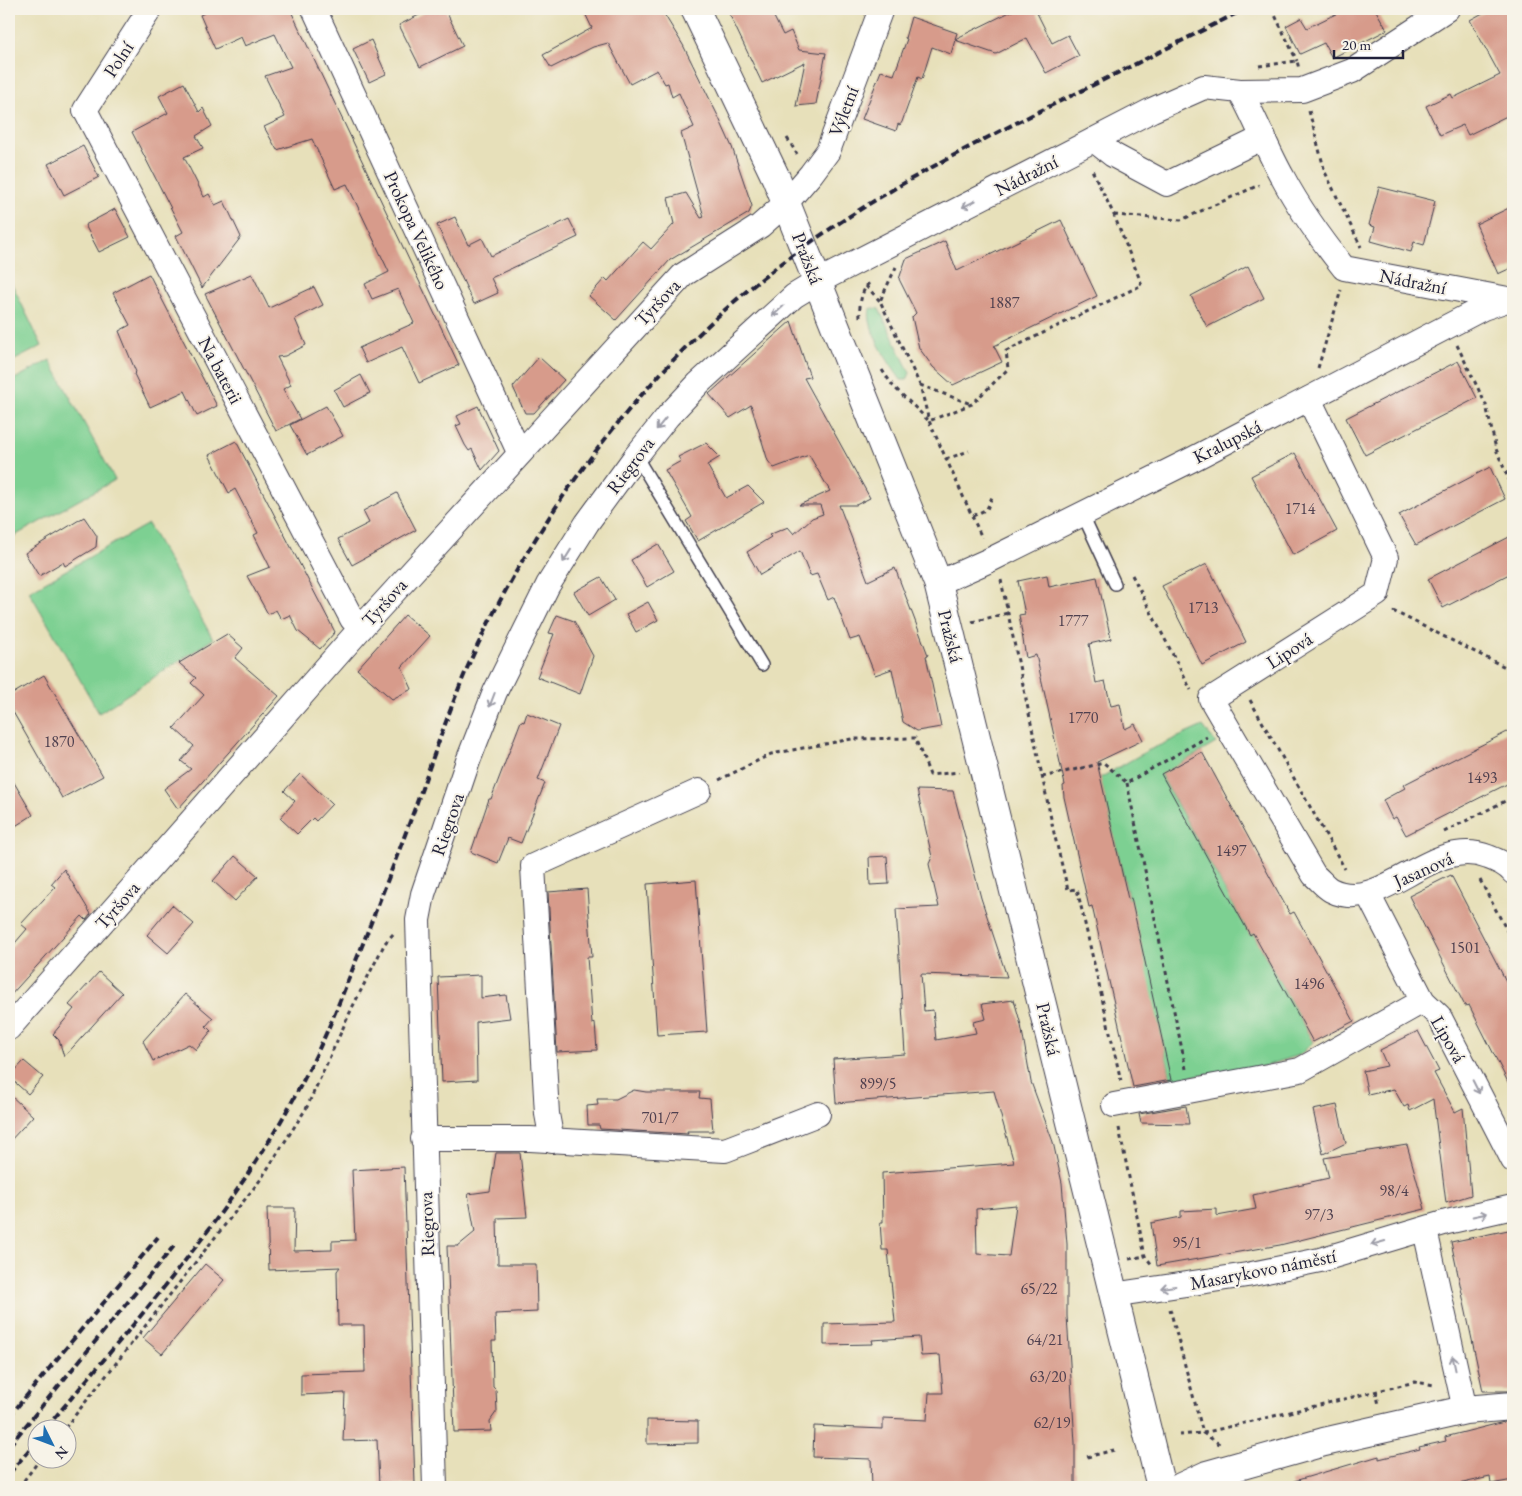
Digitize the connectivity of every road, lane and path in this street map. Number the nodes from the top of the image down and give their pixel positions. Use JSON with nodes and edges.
{"nodes":[{"id":1,"x":150,"y":9,"type":"edge"},
{"id":2,"x":314,"y":9,"type":"edge"},
{"id":3,"x":696,"y":9,"type":"edge"},
{"id":4,"x":881,"y":9,"type":"edge"},
{"id":5,"x":1272,"y":9,"type":"edge"},
{"id":6,"x":1447,"y":9,"type":"edge"},
{"id":7,"x":1297,"y":61,"type":"dead end"},
{"id":8,"x":1240,"y":91,"type":"junction"},
{"id":9,"x":85,"y":110,"type":"joint"},
{"id":10,"x":1264,"y":137,"type":"junction"},
{"id":11,"x":1094,"y":140,"type":"junction"},
{"id":12,"x":1113,"y":155,"type":"junction"},
{"id":13,"x":1091,"y":168,"type":"junction"},
{"id":14,"x":1083,"y":172,"type":"dead end"},
{"id":15,"x":786,"y":204,"type":"junction"},
{"id":16,"x":899,"y":261,"type":"dead end"},
{"id":17,"x":817,"y":282,"type":"junction"},
{"id":18,"x":1342,"y":285,"type":"dead end"},
{"id":19,"x":1511,"y":298,"type":"edge"},
{"id":20,"x":880,"y":301,"type":"junction"},
{"id":21,"x":861,"y":327,"type":"dead end"},
{"id":22,"x":1455,"y":340,"type":"dead end"},
{"id":23,"x":877,"y":364,"type":"dead end"},
{"id":24,"x":920,"y":385,"type":"junction"},
{"id":25,"x":1309,"y":399,"type":"junction"},
{"id":26,"x":972,"y":404,"type":"junction"},
{"id":27,"x":929,"y":421,"type":"junction"},
{"id":28,"x":969,"y":451,"type":"dead end"},
{"id":29,"x":519,"y":452,"type":"junction"},
{"id":30,"x":636,"y":456,"type":"junction"},
{"id":31,"x":946,"y":459,"type":"junction"},
{"id":32,"x":1513,"y":490,"type":"edge"},
{"id":33,"x":992,"y":497,"type":"dead end"},
{"id":34,"x":1082,"y":513,"type":"junction"},
{"id":35,"x":973,"y":516,"type":"junction"},
{"id":36,"x":984,"y":540,"type":"dead end"},
{"id":37,"x":1128,"y":567,"type":"dead end"},
{"id":38,"x":1000,"y":574,"type":"dead end"},
{"id":39,"x":938,"y":583,"type":"junction"},
{"id":40,"x":1115,"y":584,"type":"dead end"},
{"id":41,"x":1377,"y":594,"type":"junction"},
{"id":42,"x":361,"y":628,"type":"junction"},
{"id":43,"x":762,"y":665,"type":"dead end"},
{"id":44,"x":1513,"y":671,"type":"edge"},
{"id":45,"x":1240,"y":682,"type":"junction"},
{"id":46,"x":1211,"y":699,"type":"junction"},
{"id":47,"x":1227,"y":726,"type":"junction"},
{"id":48,"x":959,"y":772,"type":"dead end"},
{"id":49,"x":1042,"y":777,"type":"junction"},
{"id":50,"x":1127,"y":783,"type":"junction"},
{"id":51,"x":699,"y":791,"type":"joint"},
{"id":52,"x":1513,"y":798,"type":"edge"},
{"id":53,"x":1436,"y":836,"type":"dead end"},
{"id":54,"x":1466,"y":852,"type":"junction"},
{"id":55,"x":1346,"y":870,"type":"dead end"},
{"id":56,"x":1513,"y":872,"type":"edge"},
{"id":57,"x":1368,"y":894,"type":"junction"},
{"id":58,"x":418,"y":920,"type":"junction"},
{"id":59,"x":1513,"y":942,"type":"edge"},
{"id":60,"x":1423,"y":1001,"type":"junction"},
{"id":61,"x":9,"y":1028,"type":"edge"},
{"id":62,"x":1190,"y":1089,"type":"junction"},
{"id":63,"x":1114,"y":1105,"type":"junction"},
{"id":64,"x":818,"y":1114,"type":"dead end"},
{"id":65,"x":423,"y":1139,"type":"junction"},
{"id":66,"x":552,"y":1141,"type":"junction"},
{"id":67,"x":1513,"y":1160,"type":"edge"},
{"id":68,"x":1513,"y":1208,"type":"edge"},
{"id":69,"x":1425,"y":1230,"type":"junction"},
{"id":70,"x":1162,"y":1288,"type":"junction"},
{"id":71,"x":1112,"y":1295,"type":"junction"},
{"id":72,"x":1462,"y":1398,"type":"junction"},
{"id":73,"x":1502,"y":1408,"type":"edge"},
{"id":74,"x":73,"y":1418,"type":"edge"},
{"id":75,"x":1202,"y":1433,"type":"junction"},
{"id":76,"x":1179,"y":1434,"type":"dead end"},
{"id":77,"x":1118,"y":1449,"type":"dead end"},
{"id":78,"x":1224,"y":1452,"type":"dead end"},
{"id":79,"x":1087,"y":1457,"type":"dead end"},
{"id":80,"x":33,"y":1468,"type":"edge"},
{"id":81,"x":1209,"y":1481,"type":"edge"},
{"id":82,"x":19,"y":1487,"type":"edge"},
{"id":83,"x":435,"y":1487,"type":"edge"},
{"id":84,"x":1161,"y":1487,"type":"edge"},
{"id":85,"x":1181,"y":1487,"type":"edge"}],
"edges":[{"from":1,"to":9,"type":"street","name":"Polní"},
{"from":2,"to":29,"type":"street","name":"Prokopa Velikého"},
{"from":3,"to":15,"type":"main road","name":"Pražská"},
{"from":4,"to":15,"type":"street","name":"Výletní"},
{"from":5,"to":7,"type":"path"},
{"from":6,"to":8,"type":"street","name":"Nádražní"},
{"from":8,"to":10,"type":"street","name":"Nádražní"},
{"from":8,"to":11,"type":"street","name":"Nádražní"},
{"from":9,"to":42,"type":"street","name":"Na baterii"},
{"from":10,"to":12,"type":"street"},
{"from":10,"to":19,"type":"street","name":"Nádražní"},
{"from":11,"to":12,"type":"street"},
{"from":11,"to":17,"type":"street","name":"Nádražní","one_way":true},
{"from":12,"to":13,"type":"path"},
{"from":13,"to":14,"type":"path"},
{"from":13,"to":26,"type":"path"},
{"from":15,"to":17,"type":"main road","name":"Pražská"},
{"from":15,"to":29,"type":"street","name":"Tyršova"},
{"from":16,"to":20,"type":"path"},
{"from":17,"to":30,"type":"street","name":"Riegrova","one_way":true},
{"from":17,"to":39,"type":"main road","name":"Pražská"},
{"from":18,"to":25,"type":"path"},
{"from":19,"to":25,"type":"street","name":"Kralupská"},
{"from":20,"to":21,"type":"path"},
{"from":20,"to":24,"type":"path"},
{"from":22,"to":32,"type":"path"},
{"from":23,"to":27,"type":"path"},
{"from":24,"to":26,"type":"path"},
{"from":24,"to":27,"type":"path"},
{"from":25,"to":34,"type":"street","name":"Kralupská"},
{"from":25,"to":41,"type":"street"},
{"from":26,"to":27,"type":"path"},
{"from":27,"to":31,"type":"path"},
{"from":28,"to":31,"type":"path"},
{"from":29,"to":42,"type":"street","name":"Tyršova"},
{"from":30,"to":43,"type":"lane"},
{"from":30,"to":58,"type":"street","name":"Riegrova","one_way":true},
{"from":31,"to":35,"type":"path"},
{"from":33,"to":35,"type":"path"},
{"from":34,"to":39,"type":"street","name":"Kralupská"},
{"from":34,"to":40,"type":"lane"},
{"from":35,"to":36,"type":"path"},
{"from":37,"to":46,"type":"path"},
{"from":38,"to":49,"type":"path"},
{"from":39,"to":71,"type":"main road","name":"Pražská"},
{"from":41,"to":44,"type":"path"},
{"from":41,"to":45,"type":"street","name":"Lipová"},
{"from":42,"to":61,"type":"street","name":"Tyršova"},
{"from":45,"to":46,"type":"street","name":"Lipová"},
{"from":45,"to":55,"type":"path"},
{"from":46,"to":47,"type":"street"},
{"from":47,"to":50,"type":"path"},
{"from":47,"to":57,"type":"street","name":"Jasanová"},
{"from":48,"to":51,"type":"path"},
{"from":49,"to":50,"type":"path"},
{"from":49,"to":63,"type":"path"},
{"from":50,"to":62,"type":"path"},
{"from":51,"to":66,"type":"street"},
{"from":52,"to":53,"type":"path"},
{"from":54,"to":56,"type":"street","name":"Jasanová"},
{"from":54,"to":57,"type":"street","name":"Jasanová"},
{"from":54,"to":59,"type":"path"},
{"from":57,"to":60,"type":"street","name":"Lipová"},
{"from":58,"to":65,"type":"street","name":"Riegrova"},
{"from":58,"to":74,"type":"path"},
{"from":60,"to":62,"type":"street"},
{"from":60,"to":67,"type":"street","name":"Lipová","one_way":true},
{"from":62,"to":63,"type":"street"},
{"from":63,"to":70,"type":"path"},
{"from":64,"to":66,"type":"street"},
{"from":65,"to":66,"type":"street"},
{"from":65,"to":83,"type":"street","name":"Riegrova"},
{"from":69,"to":68,"type":"street","name":"Masarykovo náměstí","one_way":true},
{"from":69,"to":70,"type":"street","name":"Masarykovo náměstí","one_way":true},
{"from":72,"to":69,"type":"street","one_way":true},
{"from":70,"to":71,"type":"street","name":"Masarykovo náměstí"},
{"from":70,"to":75,"type":"path"},
{"from":71,"to":84,"type":"main road"},
{"from":72,"to":73,"type":"main road"},
{"from":72,"to":75,"type":"path"},
{"from":72,"to":81,"type":"main road"},
{"from":75,"to":76,"type":"path"},
{"from":75,"to":78,"type":"path"},
{"from":77,"to":79,"type":"path"},
{"from":80,"to":82,"type":"path"},
{"from":81,"to":85,"type":"main road"}]}
